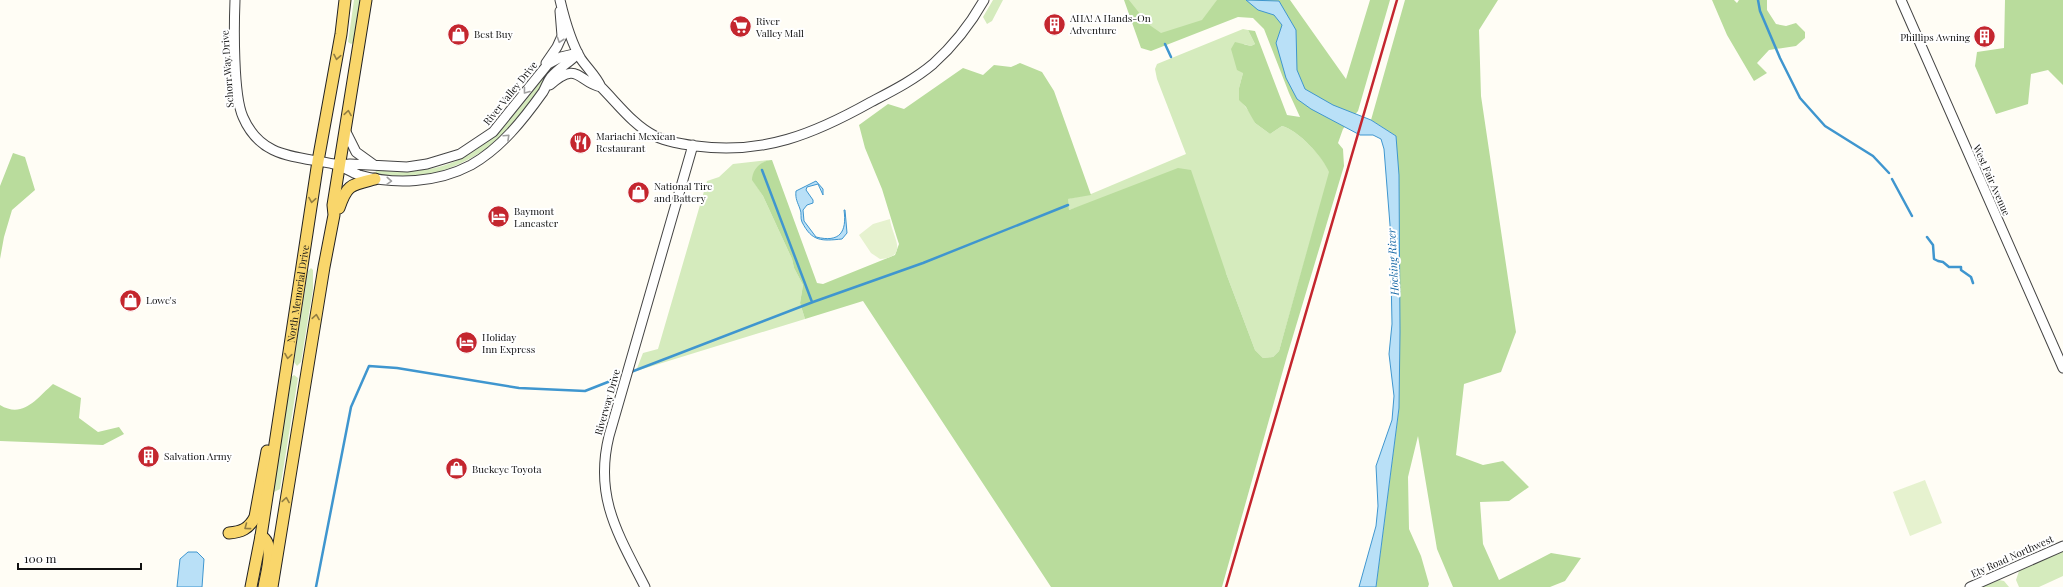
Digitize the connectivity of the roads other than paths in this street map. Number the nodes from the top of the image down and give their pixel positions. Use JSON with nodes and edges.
{"nodes":[{"id":1,"x":235,"y":0,"type":"edge"},
{"id":2,"x":345,"y":0,"type":"edge"},
{"id":3,"x":366,"y":0,"type":"edge"},
{"id":4,"x":984,"y":0,"type":"edge"},
{"id":5,"x":1901,"y":0,"type":"edge"},
{"id":6,"x":561,"y":3,"type":"edge"},
{"id":7,"x":578,"y":53,"type":"junction"},
{"id":8,"x":542,"y":70,"type":"junction"},
{"id":9,"x":601,"y":87,"type":"junction"},
{"id":10,"x":544,"y":90,"type":"junction"},
{"id":11,"x":345,"y":130,"type":"junction"},
{"id":12,"x":692,"y":145,"type":"junction"},
{"id":13,"x":318,"y":161,"type":"junction"},
{"id":14,"x":339,"y":165,"type":"junction"},
{"id":15,"x":374,"y":165,"type":"junction"},
{"id":16,"x":375,"y":179,"type":"junction"},
{"id":17,"x":334,"y":215,"type":"junction"},
{"id":18,"x":2063,"y":368,"type":"edge"},
{"id":19,"x":282,"y":397,"type":"junction"},
{"id":20,"x":228,"y":533,"type":"dead end"},
{"id":21,"x":261,"y":536,"type":"junction"},
{"id":22,"x":2063,"y":546,"type":"edge"},
{"id":23,"x":252,"y":587,"type":"edge"},
{"id":24,"x":264,"y":587,"type":"edge"},
{"id":25,"x":272,"y":587,"type":"edge"},
{"id":26,"x":645,"y":587,"type":"edge"},
{"id":27,"x":1970,"y":587,"type":"edge"}],
"edges":[{"from":1,"to":13,"type":"street","name":"Schorr Way Drive"},
{"from":2,"to":13,"type":"main road","name":"North Memorial Drive","one_way":true},
{"from":11,"to":3,"type":"main road","one_way":true},
{"from":4,"to":12,"type":"street"},
{"from":5,"to":18,"type":"street","name":"West Fair Avenue"},
{"from":6,"to":7,"type":"street"},
{"from":6,"to":8,"type":"street","one_way":true},
{"from":7,"to":8,"type":"street","name":"River Valley Drive"},
{"from":7,"to":9,"type":"street"},
{"from":7,"to":10,"type":"street"},
{"from":8,"to":15,"type":"street","name":"River Valley Drive","one_way":true},
{"from":9,"to":10,"type":"street"},
{"from":9,"to":12,"type":"street"},
{"from":16,"to":10,"type":"street","one_way":true},
{"from":11,"to":14,"type":"main road"},
{"from":11,"to":15,"type":"street","name":"River Valley Drive"},
{"from":12,"to":26,"type":"street","name":"Riverway Drive"},
{"from":13,"to":14,"type":"street","name":"Schorr Way Drive"},
{"from":13,"to":19,"type":"main road","name":"North Memorial Drive","one_way":true},
{"from":14,"to":15,"type":"street","name":"River Valley Drive"},
{"from":14,"to":16,"type":"street"},
{"from":14,"to":17,"type":"main road"},
{"from":16,"to":17,"type":"main road"},
{"from":25,"to":17,"type":"main road","one_way":true},
{"from":19,"to":20,"type":"main road","one_way":true},
{"from":19,"to":21,"type":"main road","name":"North Memorial Drive"},
{"from":21,"to":23,"type":"main road","name":"North Memorial Drive"},
{"from":21,"to":24,"type":"main road"},
{"from":22,"to":27,"type":"street","name":"Ety Road Northwest"}]}
